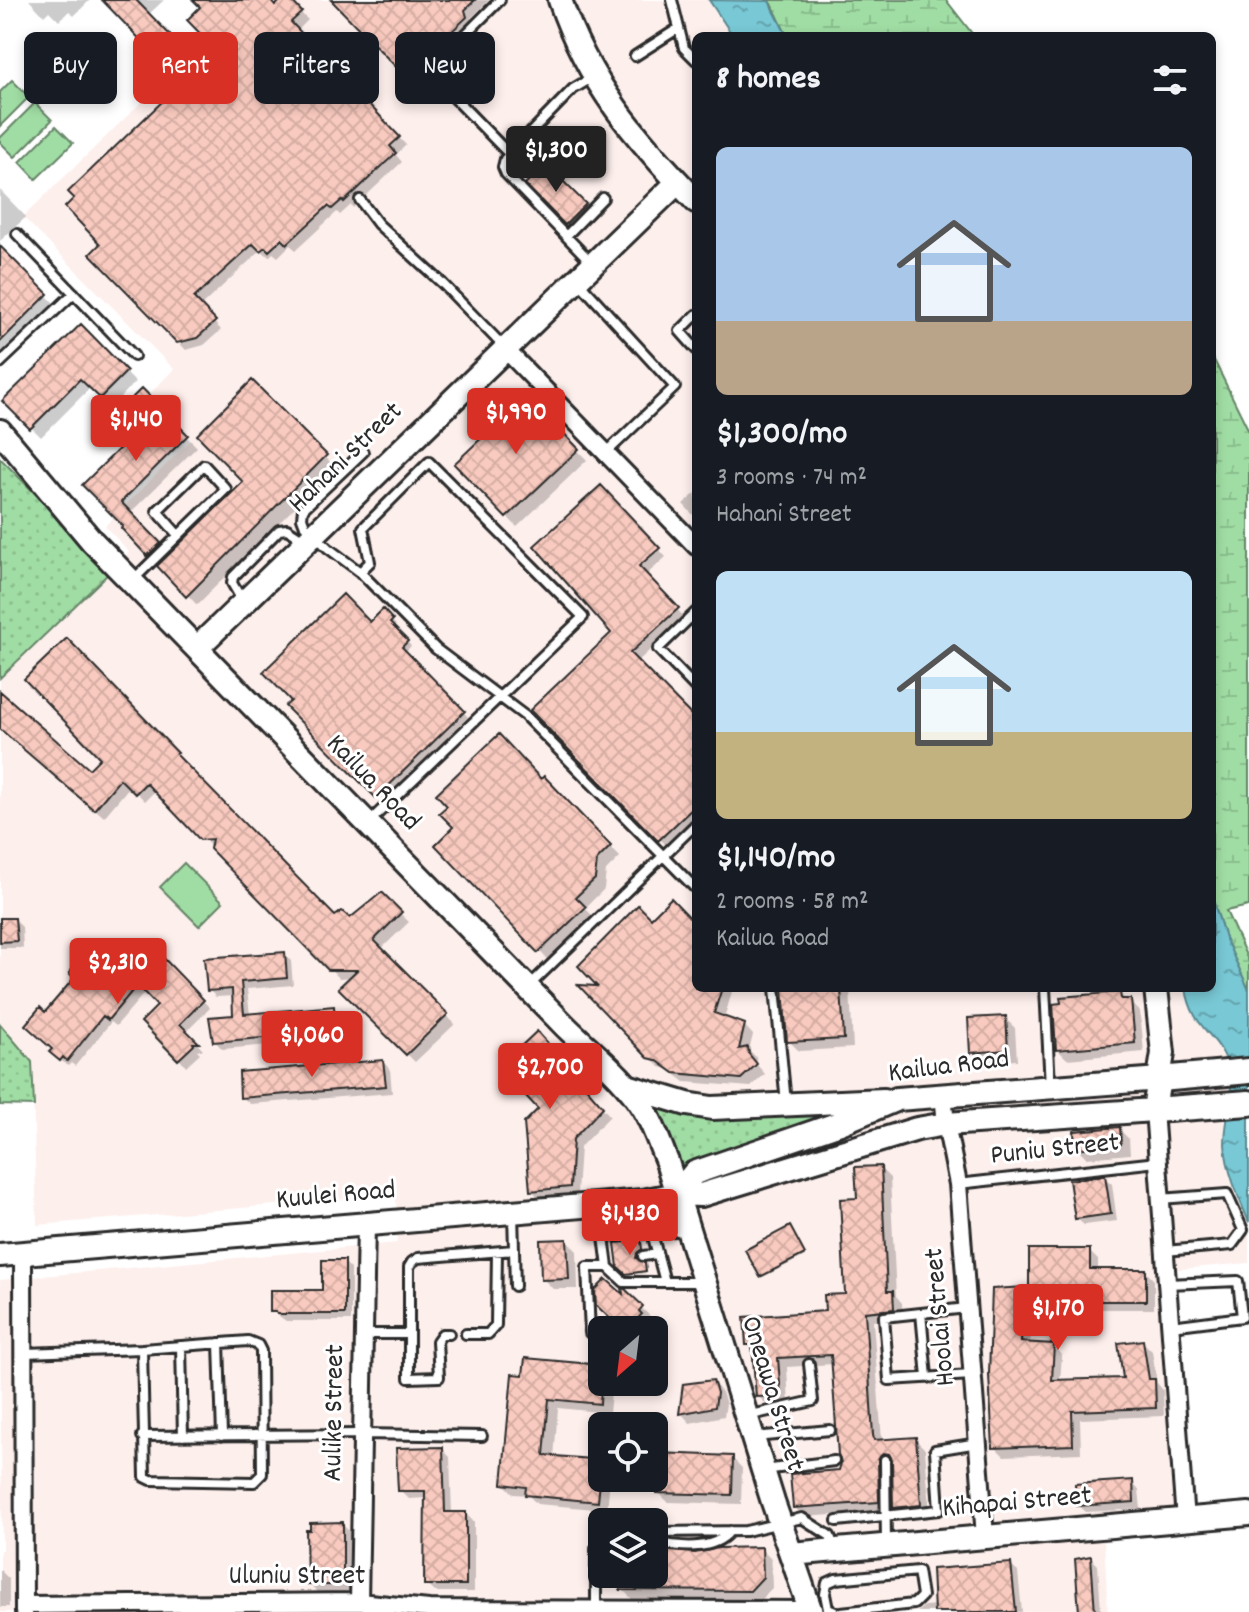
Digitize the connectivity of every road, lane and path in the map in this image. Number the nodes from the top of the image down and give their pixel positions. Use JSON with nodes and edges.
{"nodes":[{"id":1,"x":500,"y":0,"type":"edge"},
{"id":2,"x":560,"y":0,"type":"edge"},
{"id":3,"x":672,"y":0,"type":"edge"},
{"id":4,"x":679,"y":28,"type":"junction"},
{"id":5,"x":635,"y":56,"type":"dead end"},
{"id":6,"x":692,"y":56,"type":"edge"},
{"id":7,"x":594,"y":76,"type":"junction"},
{"id":8,"x":510,"y":155,"type":"junction"},
{"id":9,"x":678,"y":182,"type":"junction"},
{"id":10,"x":692,"y":197,"type":"edge"},
{"id":11,"x":603,"y":198,"type":"dead end"},
{"id":12,"x":360,"y":200,"type":"dead end"},
{"id":13,"x":17,"y":234,"type":"dead end"},
{"id":14,"x":566,"y":236,"type":"junction"},
{"id":15,"x":586,"y":272,"type":"junction"},
{"id":16,"x":74,"y":293,"type":"junction"},
{"id":17,"x":692,"y":319,"type":"edge"},
{"id":18,"x":692,"y":344,"type":"edge"},
{"id":19,"x":506,"y":350,"type":"junction"},
{"id":20,"x":134,"y":356,"type":"dead end"},
{"id":21,"x":0,"y":363,"type":"edge"},
{"id":22,"x":0,"y":431,"type":"edge"},
{"id":23,"x":363,"y":452,"type":"dead end"},
{"id":24,"x":606,"y":453,"type":"junction"},
{"id":25,"x":178,"y":535,"type":"junction"},
{"id":26,"x":309,"y":537,"type":"junction"},
{"id":27,"x":692,"y":542,"type":"edge"},
{"id":28,"x":360,"y":572,"type":"junction"},
{"id":29,"x":131,"y":581,"type":"junction"},
{"id":30,"x":692,"y":616,"type":"edge"},
{"id":31,"x":197,"y":648,"type":"junction"},
{"id":32,"x":692,"y":684,"type":"edge"},
{"id":33,"x":501,"y":697,"type":"junction"},
{"id":34,"x":368,"y":823,"type":"junction"},
{"id":35,"x":692,"y":828,"type":"edge"},
{"id":36,"x":663,"y":856,"type":"junction"},
{"id":37,"x":692,"y":885,"type":"edge"},
{"id":38,"x":527,"y":987,"type":"junction"},
{"id":39,"x":775,"y":992,"type":"edge"},
{"id":40,"x":1045,"y":992,"type":"edge"},
{"id":41,"x":1156,"y":992,"type":"edge"},
{"id":42,"x":1238,"y":1072,"type":"edge"},
{"id":43,"x":1160,"y":1079,"type":"junction"},
{"id":44,"x":627,"y":1086,"type":"junction"},
{"id":45,"x":1050,"y":1087,"type":"junction"},
{"id":46,"x":943,"y":1094,"type":"junction"},
{"id":47,"x":897,"y":1099,"type":"junction"},
{"id":48,"x":1239,"y":1104,"type":"edge"},
{"id":49,"x":787,"y":1105,"type":"junction"},
{"id":50,"x":1154,"y":1110,"type":"junction"},
{"id":51,"x":946,"y":1124,"type":"junction"},
{"id":52,"x":1157,"y":1162,"type":"junction"},
{"id":53,"x":958,"y":1184,"type":"junction"},
{"id":54,"x":677,"y":1194,"type":"junction"},
{"id":55,"x":1160,"y":1199,"type":"junction"},
{"id":56,"x":600,"y":1205,"type":"junction"},
{"id":57,"x":513,"y":1212,"type":"junction"},
{"id":58,"x":366,"y":1224,"type":"junction"},
{"id":59,"x":688,"y":1230,"type":"junction"},
{"id":60,"x":652,"y":1233,"type":"junction"},
{"id":61,"x":604,"y":1237,"type":"junction"},
{"id":62,"x":514,"y":1250,"type":"junction"},
{"id":63,"x":1164,"y":1251,"type":"junction"},
{"id":64,"x":497,"y":1252,"type":"junction"},
{"id":65,"x":657,"y":1254,"type":"junction"},
{"id":66,"x":0,"y":1255,"type":"edge"},
{"id":67,"x":23,"y":1255,"type":"junction"},
{"id":68,"x":643,"y":1256,"type":"dead end"},
{"id":69,"x":617,"y":1258,"type":"dead end"},
{"id":70,"x":607,"y":1263,"type":"junction"},
{"id":71,"x":665,"y":1282,"type":"junction"},
{"id":72,"x":704,"y":1282,"type":"junction"},
{"id":73,"x":1167,"y":1284,"type":"junction"},
{"id":74,"x":515,"y":1286,"type":"dead end"},
{"id":75,"x":967,"y":1308,"type":"junction"},
{"id":76,"x":921,"y":1313,"type":"junction"},
{"id":77,"x":589,"y":1316,"type":"edge"},
{"id":78,"x":1170,"y":1326,"type":"junction"},
{"id":79,"x":364,"y":1334,"type":"junction"},
{"id":80,"x":409,"y":1334,"type":"junction"},
{"id":81,"x":219,"y":1343,"type":"junction"},
{"id":82,"x":181,"y":1346,"type":"junction"},
{"id":83,"x":142,"y":1349,"type":"junction"},
{"id":84,"x":23,"y":1353,"type":"junction"},
{"id":85,"x":809,"y":1364,"type":"dead end"},
{"id":86,"x":972,"y":1375,"type":"junction"},
{"id":87,"x":927,"y":1377,"type":"junction"},
{"id":88,"x":749,"y":1426,"type":"junction"},
{"id":89,"x":830,"y":1430,"type":"dead end"},
{"id":90,"x":362,"y":1434,"type":"junction"},
{"id":91,"x":142,"y":1436,"type":"junction"},
{"id":92,"x":183,"y":1436,"type":"junction"},
{"id":93,"x":222,"y":1436,"type":"junction"},
{"id":94,"x":261,"y":1436,"type":"junction"},
{"id":95,"x":482,"y":1436,"type":"dead end"},
{"id":96,"x":978,"y":1443,"type":"junction"},
{"id":97,"x":885,"y":1460,"type":"dead end"},
{"id":98,"x":834,"y":1461,"type":"dead end"},
{"id":99,"x":763,"y":1470,"type":"junction"},
{"id":100,"x":1249,"y":1514,"type":"edge"},
{"id":101,"x":885,"y":1515,"type":"junction"},
{"id":102,"x":1185,"y":1520,"type":"junction"},
{"id":103,"x":837,"y":1521,"type":"dead end"},
{"id":104,"x":780,"y":1523,"type":"junction"},
{"id":105,"x":730,"y":1531,"type":"junction"},
{"id":106,"x":668,"y":1532,"type":"edge"},
{"id":107,"x":985,"y":1537,"type":"junction"},
{"id":108,"x":668,"y":1543,"type":"edge"},
{"id":109,"x":887,"y":1546,"type":"junction"},
{"id":110,"x":834,"y":1550,"type":"junction"},
{"id":111,"x":791,"y":1554,"type":"junction"},
{"id":112,"x":596,"y":1588,"type":"edge"},
{"id":113,"x":359,"y":1602,"type":"junction"},
{"id":114,"x":330,"y":1607,"type":"edge"},
{"id":115,"x":24,"y":1608,"type":"edge"},
{"id":116,"x":293,"y":1608,"type":"edge"},
{"id":117,"x":596,"y":1610,"type":"junction"},
{"id":118,"x":429,"y":1611,"type":"edge"},
{"id":119,"x":543,"y":1611,"type":"edge"},
{"id":120,"x":657,"y":1611,"type":"edge"},
{"id":121,"x":753,"y":1611,"type":"edge"},
{"id":122,"x":810,"y":1611,"type":"edge"},
{"id":123,"x":835,"y":1612,"type":"edge"},
{"id":124,"x":841,"y":1612,"type":"edge"}],
"edges":[{"from":1,"to":8,"type":"lane"},
{"from":2,"to":7,"type":"main road"},
{"from":3,"to":4,"type":"lane"},
{"from":4,"to":5,"type":"lane"},
{"from":4,"to":6,"type":"lane"},
{"from":7,"to":8,"type":"lane"},
{"from":7,"to":9,"type":"main road"},
{"from":8,"to":14,"type":"lane"},
{"from":9,"to":10,"type":"main road"},
{"from":9,"to":15,"type":"main road","name":"Hahani Street"},
{"from":11,"to":14,"type":"lane"},
{"from":12,"to":19,"type":"lane"},
{"from":13,"to":16,"type":"lane"},
{"from":14,"to":15,"type":"lane"},
{"from":15,"to":19,"type":"main road","name":"Hahani Street"},
{"from":15,"to":24,"type":"lane"},
{"from":16,"to":20,"type":"lane"},
{"from":16,"to":21,"type":"lane"},
{"from":17,"to":18,"type":"lane"},
{"from":19,"to":24,"type":"street"},
{"from":19,"to":26,"type":"main road","name":"Hahani Street"},
{"from":22,"to":29,"type":"main road","name":"Kailua Road"},
{"from":23,"to":26,"type":"lane"},
{"from":24,"to":27,"type":"street"},
{"from":25,"to":25,"type":"lane"},
{"from":25,"to":29,"type":"lane"},
{"from":26,"to":28,"type":"lane"},
{"from":26,"to":31,"type":"main road","name":"Hahani Street"},
{"from":28,"to":33,"type":"lane"},
{"from":28,"to":33,"type":"lane"},
{"from":29,"to":31,"type":"main road","name":"Kailua Road"},
{"from":30,"to":32,"type":"lane"},
{"from":31,"to":34,"type":"main road","name":"Kailua Road"},
{"from":33,"to":34,"type":"lane"},
{"from":33,"to":36,"type":"lane"},
{"from":34,"to":38,"type":"main road","name":"Kailua Road"},
{"from":35,"to":36,"type":"lane"},
{"from":36,"to":37,"type":"lane"},
{"from":36,"to":38,"type":"lane"},
{"from":38,"to":44,"type":"main road","name":"Kailua Road"},
{"from":39,"to":49,"type":"lane"},
{"from":40,"to":45,"type":"lane"},
{"from":41,"to":43,"type":"main road"},
{"from":42,"to":43,"type":"main road","name":"Kailua Road"},
{"from":43,"to":45,"type":"main road","name":"Kailua Road"},
{"from":43,"to":50,"type":"main road"},
{"from":44,"to":49,"type":"main road"},
{"from":44,"to":54,"type":"main road","name":"Kailua Road"},
{"from":45,"to":46,"type":"main road","name":"Kailua Road"},
{"from":46,"to":47,"type":"main road","name":"Kailua Road"},
{"from":46,"to":51,"type":"street","name":"Hoolai Street"},
{"from":47,"to":49,"type":"main road"},
{"from":47,"to":54,"type":"main road","name":"Kailua Road"},
{"from":48,"to":50,"type":"main road","name":"Kailua Road"},
{"from":50,"to":51,"type":"main road","name":"Kailua Road"},
{"from":50,"to":52,"type":"street"},
{"from":51,"to":53,"type":"street","name":"Hoolai Street"},
{"from":51,"to":54,"type":"main road","name":"Kailua Road"},
{"from":52,"to":53,"type":"lane","name":"Puniu Street"},
{"from":52,"to":55,"type":"street"},
{"from":53,"to":75,"type":"street","name":"Hoolai Street"},
{"from":54,"to":56,"type":"main road","name":"Kuulei Road"},
{"from":54,"to":59,"type":"main road","name":"Oneawa Street"},
{"from":55,"to":63,"type":"street"},
{"from":55,"to":63,"type":"lane"},
{"from":56,"to":57,"type":"main road","name":"Kuulei Road"},
{"from":56,"to":61,"type":"lane"},
{"from":57,"to":58,"type":"main road","name":"Kuulei Road"},
{"from":57,"to":62,"type":"lane"},
{"from":58,"to":67,"type":"main road","name":"Kuulei Road"},
{"from":58,"to":79,"type":"street","name":"Aulike Street"},
{"from":59,"to":60,"type":"lane"},
{"from":59,"to":72,"type":"main road","name":"Oneawa Street"},
{"from":60,"to":61,"type":"lane"},
{"from":60,"to":65,"type":"lane"},
{"from":61,"to":70,"type":"lane"},
{"from":62,"to":64,"type":"lane"},
{"from":62,"to":74,"type":"lane"},
{"from":63,"to":73,"type":"street"},
{"from":64,"to":80,"type":"lane"},
{"from":64,"to":80,"type":"lane"},
{"from":65,"to":68,"type":"lane"},
{"from":65,"to":71,"type":"lane"},
{"from":66,"to":67,"type":"main road","name":"Kuulei Road"},
{"from":67,"to":84,"type":"street"},
{"from":69,"to":70,"type":"lane"},
{"from":70,"to":71,"type":"lane"},
{"from":70,"to":77,"type":"lane"},
{"from":71,"to":72,"type":"lane"},
{"from":72,"to":88,"type":"main road","name":"Oneawa Street"},
{"from":73,"to":78,"type":"street"},
{"from":73,"to":78,"type":"lane"},
{"from":75,"to":76,"type":"lane"},
{"from":75,"to":86,"type":"street","name":"Hoolai Street"},
{"from":76,"to":87,"type":"lane"},
{"from":76,"to":87,"type":"lane"},
{"from":78,"to":102,"type":"street"},
{"from":79,"to":80,"type":"lane"},
{"from":79,"to":90,"type":"street","name":"Aulike Street"},
{"from":81,"to":82,"type":"lane"},
{"from":81,"to":93,"type":"lane"},
{"from":81,"to":94,"type":"lane"},
{"from":82,"to":83,"type":"lane"},
{"from":82,"to":92,"type":"lane"},
{"from":83,"to":84,"type":"lane"},
{"from":83,"to":91,"type":"lane"},
{"from":84,"to":115,"type":"street"},
{"from":85,"to":88,"type":"lane"},
{"from":86,"to":87,"type":"lane"},
{"from":86,"to":96,"type":"street","name":"Hoolai Street"},
{"from":88,"to":89,"type":"lane"},
{"from":88,"to":99,"type":"main road","name":"Oneawa Street"},
{"from":90,"to":94,"type":"lane"},
{"from":90,"to":95,"type":"lane"},
{"from":90,"to":113,"type":"street","name":"Aulike Street"},
{"from":91,"to":92,"type":"lane"},
{"from":91,"to":94,"type":"lane"},
{"from":92,"to":93,"type":"lane"},
{"from":93,"to":94,"type":"lane"},
{"from":96,"to":101,"type":"lane"},
{"from":96,"to":107,"type":"street","name":"Hoolai Street"},
{"from":97,"to":101,"type":"lane"},
{"from":98,"to":99,"type":"lane"},
{"from":99,"to":104,"type":"main road","name":"Oneawa Street"},
{"from":100,"to":102,"type":"main road","name":"Kihapai Street"},
{"from":101,"to":103,"type":"lane"},
{"from":101,"to":109,"type":"lane"},
{"from":102,"to":107,"type":"main road","name":"Kihapai Street"},
{"from":104,"to":105,"type":"lane"},
{"from":104,"to":110,"type":"lane"},
{"from":104,"to":111,"type":"main road","name":"Oneawa Street"},
{"from":105,"to":106,"type":"lane"},
{"from":105,"to":108,"type":"lane"},
{"from":107,"to":109,"type":"main road","name":"Kihapai Street"},
{"from":109,"to":110,"type":"main road","name":"Kihapai Street"},
{"from":110,"to":111,"type":"main road","name":"Kihapai Street"},
{"from":111,"to":122,"type":"main road","name":"Oneawa Street"},
{"from":112,"to":117,"type":"lane"},
{"from":113,"to":114,"type":"street","name":"Uluniu Street"},
{"from":113,"to":118,"type":"street","name":"Uluniu Street"},
{"from":114,"to":116,"type":"street","name":"Uluniu Street"},
{"from":115,"to":116,"type":"street","name":"Uluniu Street"},
{"from":117,"to":119,"type":"street","name":"Uluniu Street"},
{"from":117,"to":120,"type":"street","name":"Uluniu Street"},
{"from":118,"to":119,"type":"street","name":"Uluniu Street"},
{"from":120,"to":121,"type":"street","name":"Uluniu Street"},
{"from":121,"to":122,"type":"street","name":"Uluniu Street"},
{"from":123,"to":124,"type":"lane"}]}
